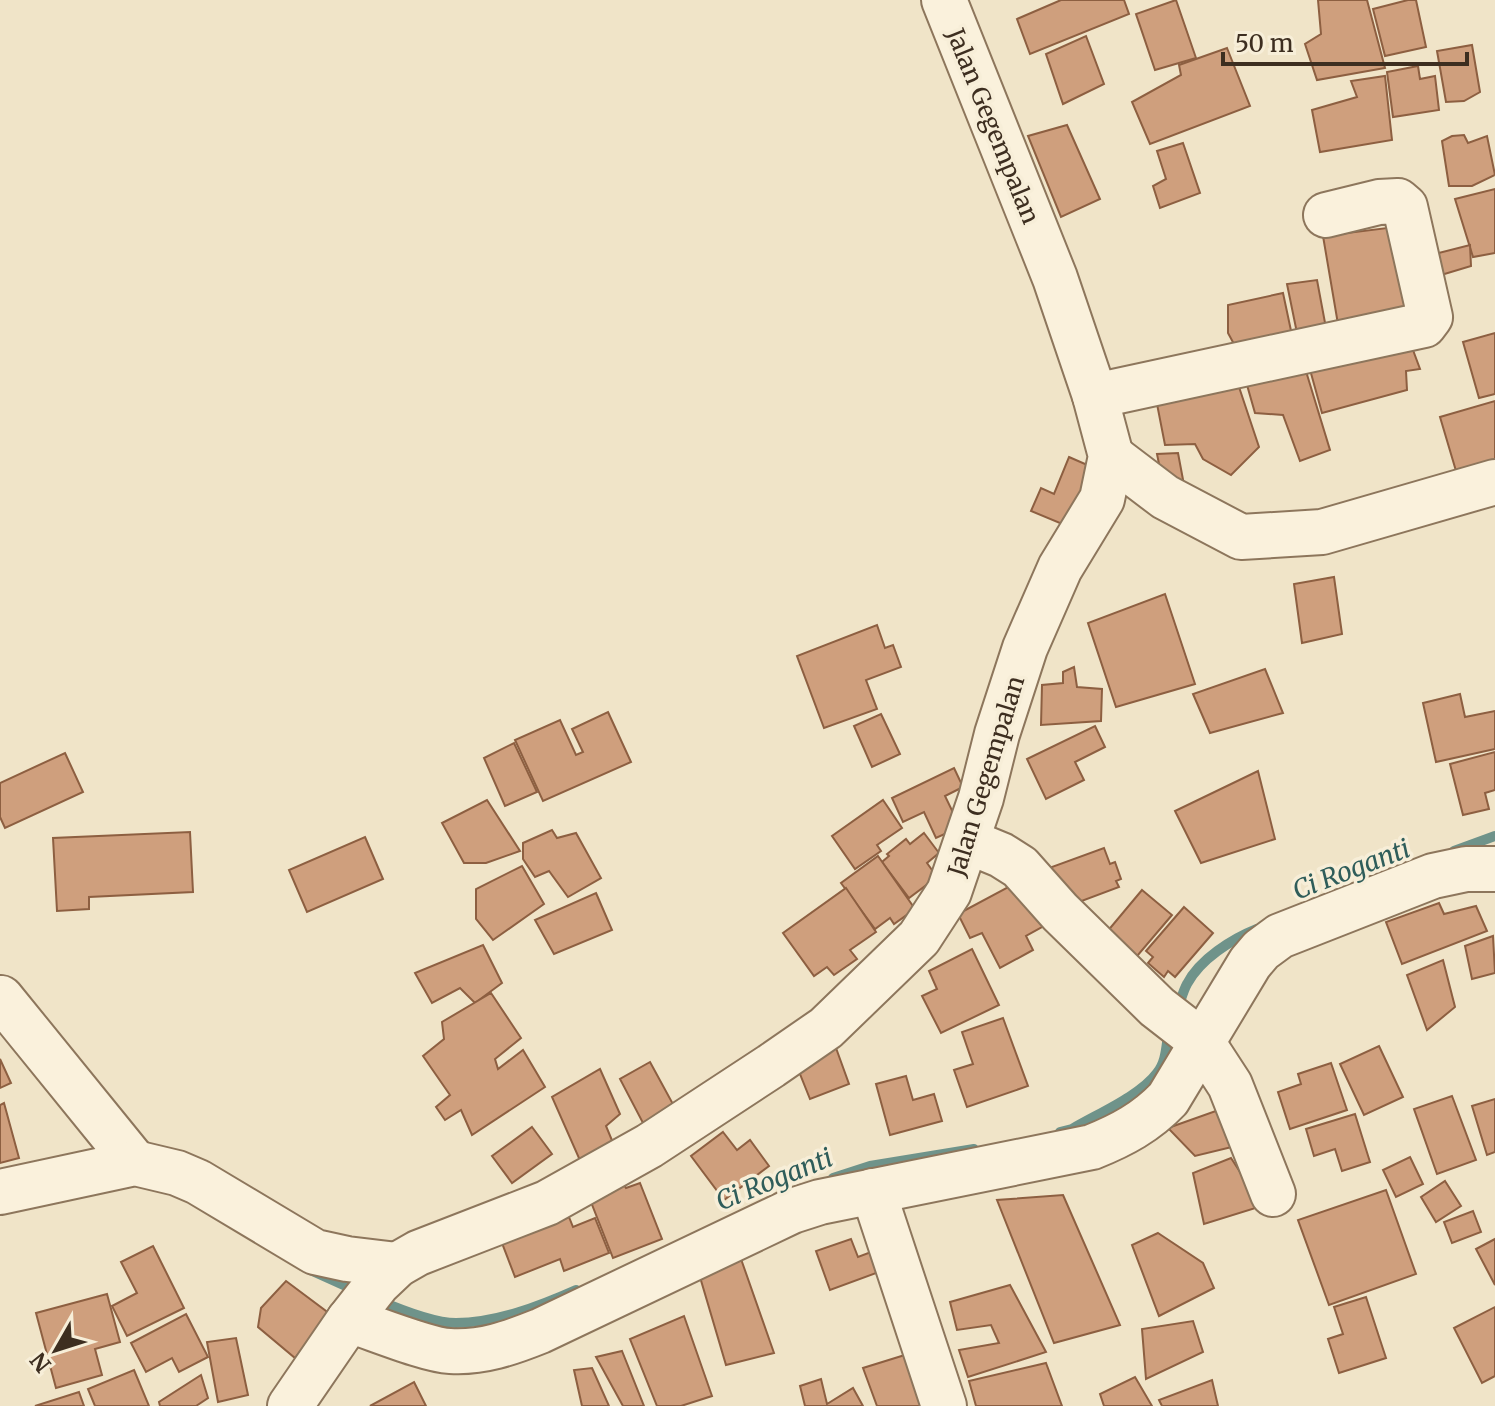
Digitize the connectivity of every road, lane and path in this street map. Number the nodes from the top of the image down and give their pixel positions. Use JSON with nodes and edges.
{"nodes":[{"id":1,"x":944,"y":0,"type":"edge"},
{"id":2,"x":1326,"y":215,"type":"dead end"},
{"id":3,"x":1095,"y":396,"type":"junction"},
{"id":4,"x":1111,"y":456,"type":"junction"},
{"id":5,"x":1495,"y":482,"type":"edge"},
{"id":6,"x":967,"y":841,"type":"junction"},
{"id":7,"x":1495,"y":869,"type":"edge"},
{"id":8,"x":1,"y":998,"type":"edge"},
{"id":9,"x":1181,"y":1026,"type":"junction"},
{"id":10,"x":135,"y":1163,"type":"junction"},
{"id":11,"x":873,"y":1191,"type":"junction"},
{"id":12,"x":0,"y":1192,"type":"edge"},
{"id":13,"x":1273,"y":1194,"type":"dead end"},
{"id":14,"x":370,"y":1295,"type":"junction"},
{"id":15,"x":290,"y":1406,"type":"edge"},
{"id":16,"x":944,"y":1406,"type":"edge"}],
"edges":[{"from":1,"to":3,"type":"street","name":"Jalan Gegempalan"},
{"from":2,"to":3,"type":"street"},
{"from":3,"to":4,"type":"street","name":"Jalan Gegempalan"},
{"from":4,"to":5,"type":"street"},
{"from":4,"to":6,"type":"street","name":"Jalan Gegempalan"},
{"from":6,"to":9,"type":"street"},
{"from":6,"to":14,"type":"street","name":"Jalan Gegempalan"},
{"from":7,"to":9,"type":"street"},
{"from":8,"to":10,"type":"street"},
{"from":9,"to":11,"type":"street"},
{"from":9,"to":13,"type":"street"},
{"from":10,"to":12,"type":"street"},
{"from":10,"to":14,"type":"street"},
{"from":11,"to":14,"type":"street"},
{"from":11,"to":16,"type":"street"},
{"from":14,"to":15,"type":"street","name":"Jalan Gegempalan"}]}
